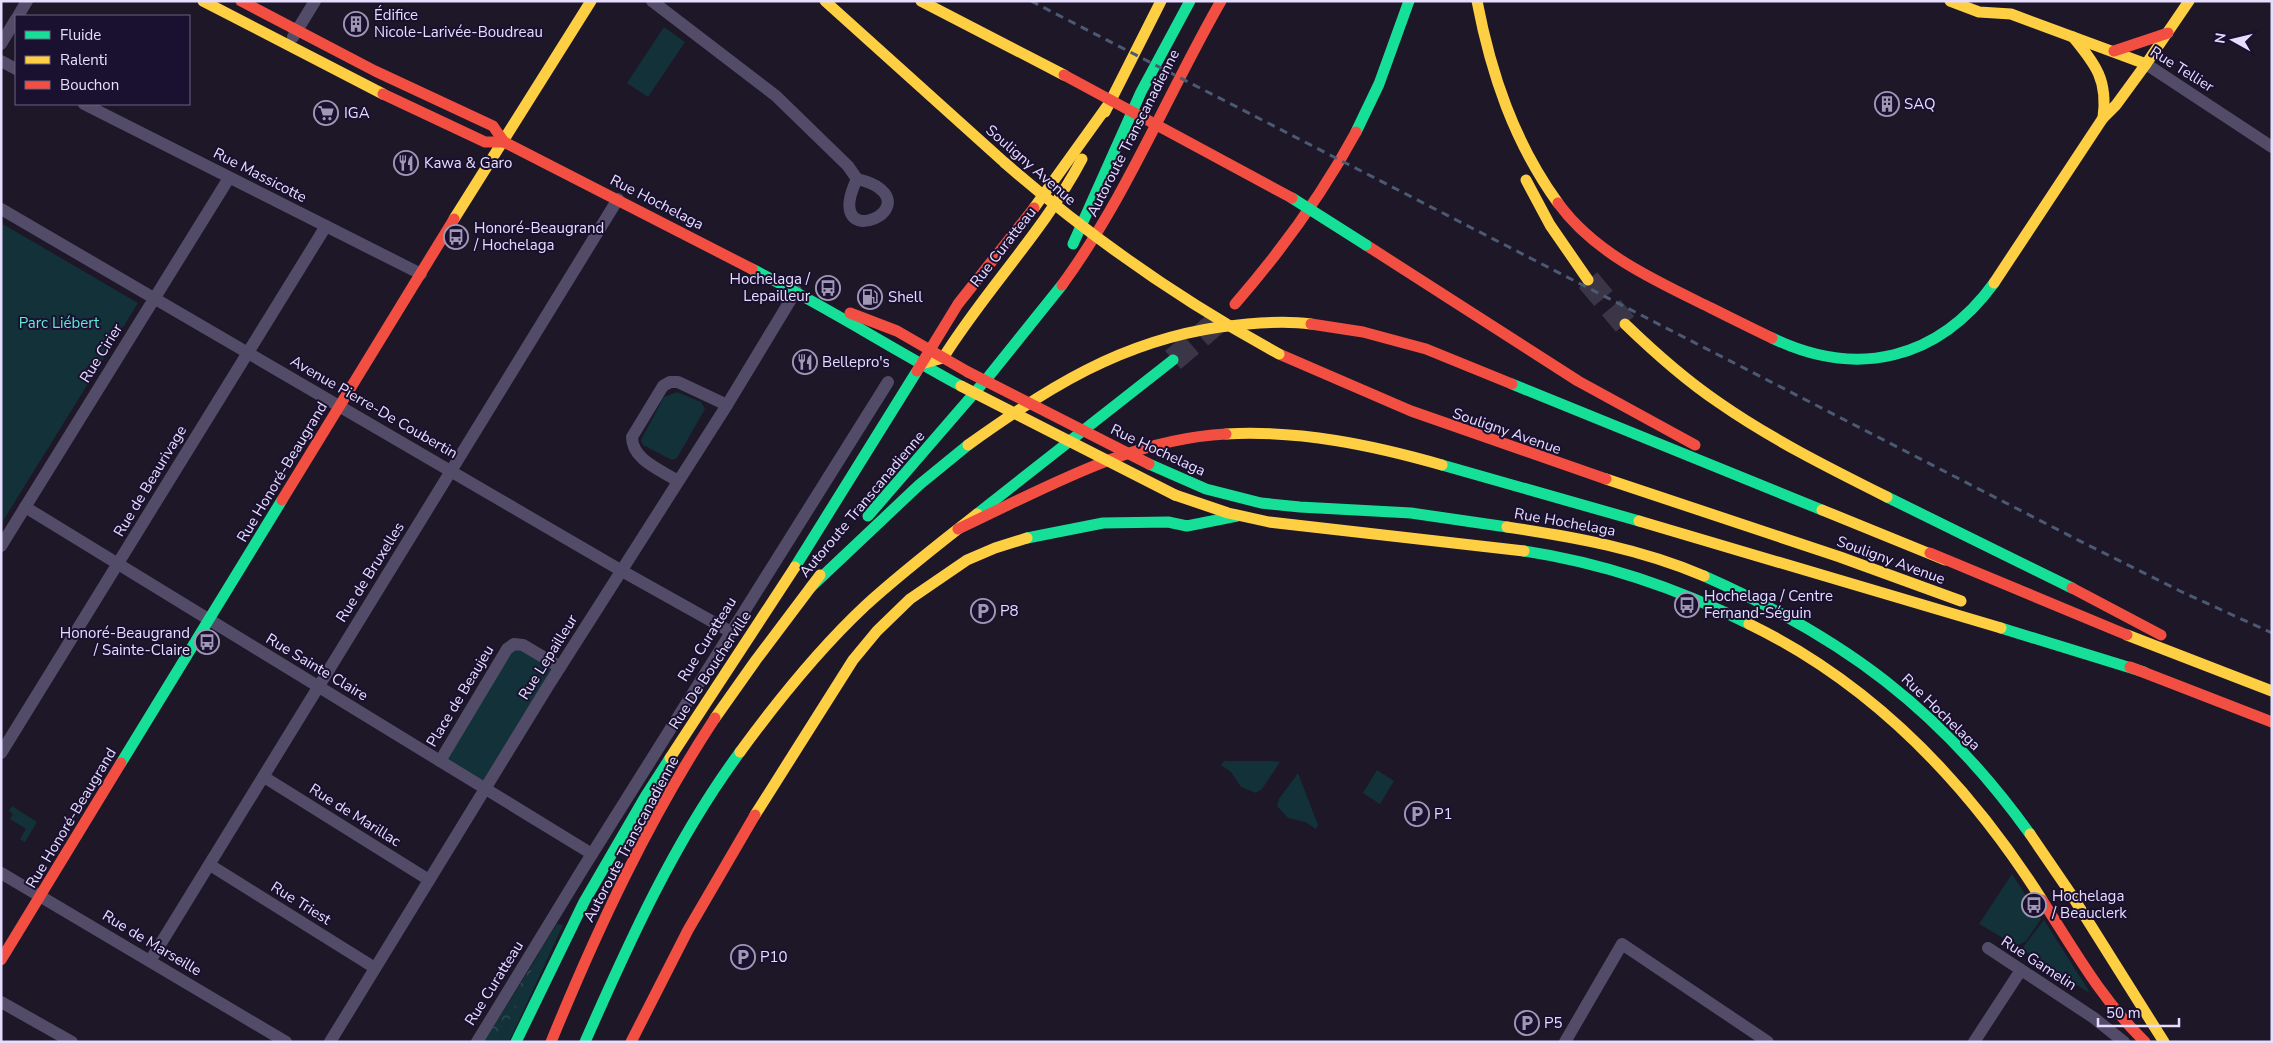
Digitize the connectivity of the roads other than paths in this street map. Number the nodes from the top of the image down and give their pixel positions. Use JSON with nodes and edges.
{"nodes":[{"id":1,"x":27,"y":1,"type":"edge"},
{"id":2,"x":203,"y":1,"type":"edge"},
{"id":3,"x":241,"y":1,"type":"edge"},
{"id":4,"x":315,"y":1,"type":"edge"},
{"id":5,"x":591,"y":1,"type":"edge"},
{"id":6,"x":652,"y":1,"type":"edge"},
{"id":7,"x":825,"y":1,"type":"edge"},
{"id":8,"x":921,"y":1,"type":"edge"},
{"id":9,"x":1162,"y":1,"type":"edge"},
{"id":10,"x":1190,"y":1,"type":"edge"},
{"id":11,"x":1221,"y":1,"type":"edge"},
{"id":12,"x":1409,"y":1,"type":"edge"},
{"id":13,"x":1472,"y":1,"type":"edge"},
{"id":14,"x":1477,"y":1,"type":"edge"},
{"id":15,"x":1950,"y":1,"type":"edge"},
{"id":16,"x":1992,"y":1,"type":"edge"},
{"id":17,"x":2190,"y":1,"type":"edge"},
{"id":18,"x":2011,"y":14,"type":"junction"},
{"id":19,"x":19,"y":15,"type":"edge"},
{"id":20,"x":15,"y":21,"type":"edge"},
{"id":21,"x":296,"y":30,"type":"junction"},
{"id":22,"x":2168,"y":33,"type":"junction"},
{"id":23,"x":2072,"y":36,"type":"junction"},
{"id":24,"x":1,"y":44,"type":"edge"},
{"id":25,"x":288,"y":45,"type":"junction"},
{"id":26,"x":2114,"y":51,"type":"junction"},
{"id":27,"x":1,"y":61,"type":"edge"},
{"id":28,"x":2146,"y":64,"type":"junction"},
{"id":29,"x":15,"y":68,"type":"edge"},
{"id":30,"x":375,"y":71,"type":"junction"},
{"id":31,"x":367,"y":86,"type":"junction"},
{"id":32,"x":86,"y":105,"type":"edge"},
{"id":33,"x":1108,"y":105,"type":"junction"},
{"id":34,"x":2103,"y":118,"type":"junction"},
{"id":35,"x":504,"y":142,"type":"junction"},
{"id":36,"x":1510,"y":144,"type":"dead end"},
{"id":37,"x":2272,"y":147,"type":"edge"},
{"id":38,"x":1522,"y":172,"type":"dead end"},
{"id":39,"x":229,"y":178,"type":"junction"},
{"id":40,"x":857,"y":179,"type":"dead end"},
{"id":41,"x":618,"y":199,"type":"junction"},
{"id":42,"x":1,"y":209,"type":"edge"},
{"id":43,"x":326,"y":226,"type":"junction"},
{"id":44,"x":421,"y":274,"type":"junction"},
{"id":45,"x":1588,"y":280,"type":"tunnel mouth"},
{"id":46,"x":796,"y":291,"type":"junction"},
{"id":47,"x":155,"y":298,"type":"junction"},
{"id":48,"x":1234,"y":304,"type":"dead end"},
{"id":49,"x":1625,"y":324,"type":"tunnel mouth"},
{"id":50,"x":930,"y":351,"type":"junction"},
{"id":51,"x":247,"y":353,"type":"junction"},
{"id":52,"x":943,"y":358,"type":"junction"},
{"id":53,"x":1173,"y":360,"type":"tunnel mouth"},
{"id":54,"x":921,"y":364,"type":"junction"},
{"id":55,"x":888,"y":382,"type":"dead end"},
{"id":56,"x":727,"y":405,"type":"junction"},
{"id":57,"x":964,"y":405,"type":"junction"},
{"id":58,"x":340,"y":406,"type":"junction"},
{"id":59,"x":451,"y":471,"type":"junction"},
{"id":60,"x":678,"y":481,"type":"junction"},
{"id":61,"x":1197,"y":486,"type":"junction"},
{"id":62,"x":1190,"y":500,"type":"junction"},
{"id":63,"x":25,"y":507,"type":"junction"},
{"id":64,"x":1238,"y":516,"type":"junction"},
{"id":65,"x":1168,"y":522,"type":"junction"},
{"id":66,"x":958,"y":529,"type":"junction"},
{"id":67,"x":1,"y":546,"type":"edge"},
{"id":68,"x":1945,"y":560,"type":"junction"},
{"id":69,"x":118,"y":565,"type":"junction"},
{"id":70,"x":622,"y":571,"type":"junction"},
{"id":71,"x":811,"y":587,"type":"junction"},
{"id":72,"x":1967,"y":604,"type":"dead end"},
{"id":73,"x":1986,"y":611,"type":"dead end"},
{"id":74,"x":209,"y":620,"type":"junction"},
{"id":75,"x":731,"y":632,"type":"junction"},
{"id":76,"x":560,"y":667,"type":"junction"},
{"id":77,"x":2144,"y":672,"type":"junction"},
{"id":78,"x":2237,"y":677,"type":"junction"},
{"id":79,"x":319,"y":687,"type":"junction"},
{"id":80,"x":2272,"y":691,"type":"edge"},
{"id":81,"x":2272,"y":722,"type":"edge"},
{"id":82,"x":1,"y":753,"type":"edge"},
{"id":83,"x":440,"y":760,"type":"junction"},
{"id":84,"x":264,"y":777,"type":"junction"},
{"id":85,"x":485,"y":788,"type":"junction"},
{"id":86,"x":592,"y":854,"type":"junction"},
{"id":87,"x":210,"y":865,"type":"junction"},
{"id":88,"x":1,"y":873,"type":"edge"},
{"id":89,"x":429,"y":880,"type":"junction"},
{"id":90,"x":40,"y":896,"type":"junction"},
{"id":91,"x":1988,"y":948,"type":"dead end"},
{"id":92,"x":1,"y":960,"type":"edge"},
{"id":93,"x":150,"y":961,"type":"junction"},
{"id":94,"x":375,"y":968,"type":"junction"},
{"id":95,"x":2021,"y":970,"type":"junction"},
{"id":96,"x":1,"y":1002,"type":"edge"},
{"id":97,"x":2122,"y":1041,"type":"edge"},
{"id":98,"x":72,"y":1042,"type":"edge"},
{"id":99,"x":286,"y":1042,"type":"edge"},
{"id":100,"x":330,"y":1042,"type":"edge"},
{"id":101,"x":477,"y":1042,"type":"edge"},
{"id":102,"x":516,"y":1042,"type":"edge"},
{"id":103,"x":551,"y":1042,"type":"edge"},
{"id":104,"x":585,"y":1042,"type":"edge"},
{"id":105,"x":631,"y":1042,"type":"edge"},
{"id":106,"x":1565,"y":1042,"type":"edge"},
{"id":107,"x":1768,"y":1042,"type":"edge"},
{"id":108,"x":1974,"y":1042,"type":"edge"},
{"id":109,"x":2145,"y":1042,"type":"edge"},
{"id":110,"x":2164,"y":1042,"type":"edge"}],
"edges":[{"from":1,"to":19,"type":"street"},
{"from":2,"to":25,"type":"main road","name":"Rue Hochelaga"},
{"from":3,"to":21,"type":"main road","name":"Rue Hochelaga"},
{"from":4,"to":21,"type":"street"},
{"from":5,"to":35,"type":"main road","name":"Rue Honoré-Beaugrand"},
{"from":6,"to":40,"type":"street"},
{"from":7,"to":72,"type":"main road","name":"Souligny Avenue","bridge":true},
{"from":8,"to":68,"type":"main road","name":"Souligny Avenue","bridge":true},
{"from":9,"to":33,"type":"main road","name":"Rue Curatteau"},
{"from":10,"to":57,"type":"main road"},
{"from":11,"to":57,"type":"main road","name":"Autoroute Transcanadienne"},
{"from":12,"to":48,"type":"main road"},
{"from":13,"to":36,"type":"main road"},
{"from":14,"to":34,"type":"main road"},
{"from":15,"to":18,"type":"main road","name":"Rue Tellier"},
{"from":16,"to":18,"type":"main road","name":"Rue Tellier"},
{"from":17,"to":22,"type":"main road"},
{"from":18,"to":23,"type":"main road","name":"Rue Tellier"},
{"from":20,"to":24,"type":"street"},
{"from":21,"to":25,"type":"street"},
{"from":21,"to":30,"type":"main road","name":"Rue Hochelaga"},
{"from":22,"to":26,"type":"main road"},
{"from":22,"to":28,"type":"main road"},
{"from":23,"to":26,"type":"main road","name":"Rue Tellier"},
{"from":23,"to":34,"type":"main road"},
{"from":25,"to":31,"type":"main road","name":"Rue Hochelaga"},
{"from":26,"to":28,"type":"main road","name":"Rue Tellier"},
{"from":27,"to":29,"type":"street"},
{"from":28,"to":34,"type":"main road"},
{"from":28,"to":37,"type":"street","name":"Rue Tellier"},
{"from":30,"to":31,"type":"main road"},
{"from":30,"to":35,"type":"main road","name":"Rue Hochelaga"},
{"from":31,"to":35,"type":"main road","name":"Rue Hochelaga"},
{"from":32,"to":39,"type":"street","name":"Rue Massicotte"},
{"from":33,"to":50,"type":"main road","name":"Rue Curatteau"},
{"from":33,"to":52,"type":"main road","name":"Rue Curatteau"},
{"from":35,"to":41,"type":"main road","name":"Rue Hochelaga"},
{"from":35,"to":44,"type":"main road","name":"Rue Honoré-Beaugrand"},
{"from":38,"to":45,"type":"main road"},
{"from":39,"to":43,"type":"street","name":"Rue Massicotte"},
{"from":39,"to":47,"type":"street","name":"Rue Cirier"},
{"from":41,"to":46,"type":"main road","name":"Rue Hochelaga"},
{"from":41,"to":59,"type":"street","name":"Rue de Bruxelles"},
{"from":42,"to":47,"type":"street","name":"Avenue Pierre-De Coubertin"},
{"from":43,"to":44,"type":"street","name":"Rue Massicotte"},
{"from":43,"to":51,"type":"street","name":"Rue de Beaurivage"},
{"from":44,"to":58,"type":"main road","name":"Rue Honoré-Beaugrand"},
{"from":46,"to":50,"type":"main road","name":"Rue Hochelaga"},
{"from":46,"to":54,"type":"main road","name":"Rue Hochelaga"},
{"from":46,"to":56,"type":"street","name":"Rue Lepailleur"},
{"from":47,"to":51,"type":"street","name":"Avenue Pierre-De Coubertin"},
{"from":47,"to":63,"type":"street","name":"Rue Cirier"},
{"from":49,"to":78,"type":"main road"},
{"from":50,"to":52,"type":"main road","name":"Rue Hochelaga"},
{"from":50,"to":54,"type":"main road","name":"Rue De Boucherville"},
{"from":51,"to":58,"type":"street","name":"Avenue Pierre-De Coubertin"},
{"from":51,"to":69,"type":"street","name":"Rue de Beaurivage"},
{"from":52,"to":54,"type":"main road"},
{"from":52,"to":61,"type":"main road","name":"Rue Hochelaga","bridge":true},
{"from":53,"to":66,"type":"main road"},
{"from":54,"to":62,"type":"main road","name":"Rue Hochelaga","bridge":true},
{"from":54,"to":102,"type":"main road","name":"Rue De Boucherville"},
{"from":55,"to":75,"type":"street","name":"Rue Curatteau"},
{"from":56,"to":60,"type":"street","name":"Rue Lepailleur"},
{"from":56,"to":60,"type":"street"},
{"from":57,"to":71,"type":"main road","name":"Autoroute Transcanadienne"},
{"from":58,"to":59,"type":"street","name":"Avenue Pierre-De Coubertin"},
{"from":58,"to":74,"type":"main road","name":"Rue Honoré-Beaugrand"},
{"from":59,"to":70,"type":"street","name":"Avenue Pierre-De Coubertin"},
{"from":59,"to":79,"type":"street","name":"Rue de Bruxelles"},
{"from":60,"to":70,"type":"street","name":"Rue Lepailleur"},
{"from":61,"to":62,"type":"main road"},
{"from":61,"to":110,"type":"main road","name":"Rue Hochelaga"},
{"from":62,"to":64,"type":"main road","name":"Rue Hochelaga"},
{"from":62,"to":65,"type":"main road"},
{"from":63,"to":67,"type":"street","name":"Rue Cirier"},
{"from":63,"to":69,"type":"street","name":"Rue Sainte Claire"},
{"from":64,"to":65,"type":"main road"},
{"from":64,"to":109,"type":"main road","name":"Rue Hochelaga"},
{"from":65,"to":105,"type":"main road"},
{"from":66,"to":77,"type":"main road"},
{"from":66,"to":104,"type":"main road"},
{"from":68,"to":71,"type":"main road"},
{"from":68,"to":78,"type":"main road","name":"Souligny Avenue"},
{"from":69,"to":74,"type":"street","name":"Rue Sainte Claire"},
{"from":69,"to":82,"type":"street","name":"Rue de Beaurivage"},
{"from":70,"to":75,"type":"street","name":"Avenue Pierre-De Coubertin"},
{"from":70,"to":76,"type":"street","name":"Rue Lepailleur"},
{"from":71,"to":103,"type":"main road","name":"Autoroute Transcanadienne"},
{"from":73,"to":77,"type":"main road"},
{"from":74,"to":79,"type":"street","name":"Rue Sainte Claire"},
{"from":74,"to":90,"type":"main road","name":"Rue Honoré-Beaugrand"},
{"from":75,"to":86,"type":"street","name":"Rue Curatteau"},
{"from":76,"to":83,"type":"street","name":"Place de Beaujeu"},
{"from":76,"to":85,"type":"street","name":"Rue Lepailleur"},
{"from":77,"to":81,"type":"main road"},
{"from":78,"to":80,"type":"main road","name":"Souligny Avenue"},
{"from":79,"to":83,"type":"street","name":"Rue Sainte Claire"},
{"from":79,"to":84,"type":"street","name":"Rue de Bruxelles"},
{"from":83,"to":85,"type":"street","name":"Rue Sainte Claire"},
{"from":84,"to":87,"type":"street","name":"Rue de Bruxelles"},
{"from":84,"to":89,"type":"street","name":"Rue de Marillac"},
{"from":85,"to":86,"type":"street","name":"Rue Sainte Claire"},
{"from":85,"to":89,"type":"street","name":"Rue Lepailleur"},
{"from":86,"to":101,"type":"street","name":"Rue Curatteau"},
{"from":87,"to":93,"type":"street","name":"Rue de Bruxelles"},
{"from":87,"to":94,"type":"street","name":"Rue Triest"},
{"from":88,"to":90,"type":"street","name":"Rue de Marseille"},
{"from":89,"to":94,"type":"street","name":"Rue Lepailleur"},
{"from":90,"to":92,"type":"main road","name":"Rue Honoré-Beaugrand"},
{"from":90,"to":93,"type":"street","name":"Rue de Marseille"},
{"from":91,"to":95,"type":"street","name":"Rue Gamelin"},
{"from":93,"to":99,"type":"street","name":"Rue de Marseille"},
{"from":94,"to":100,"type":"street","name":"Rue Lepailleur"},
{"from":95,"to":97,"type":"street","name":"Rue Gamelin"},
{"from":95,"to":108,"type":"street"},
{"from":96,"to":98,"type":"street"},
{"from":106,"to":107,"type":"street"}]}
